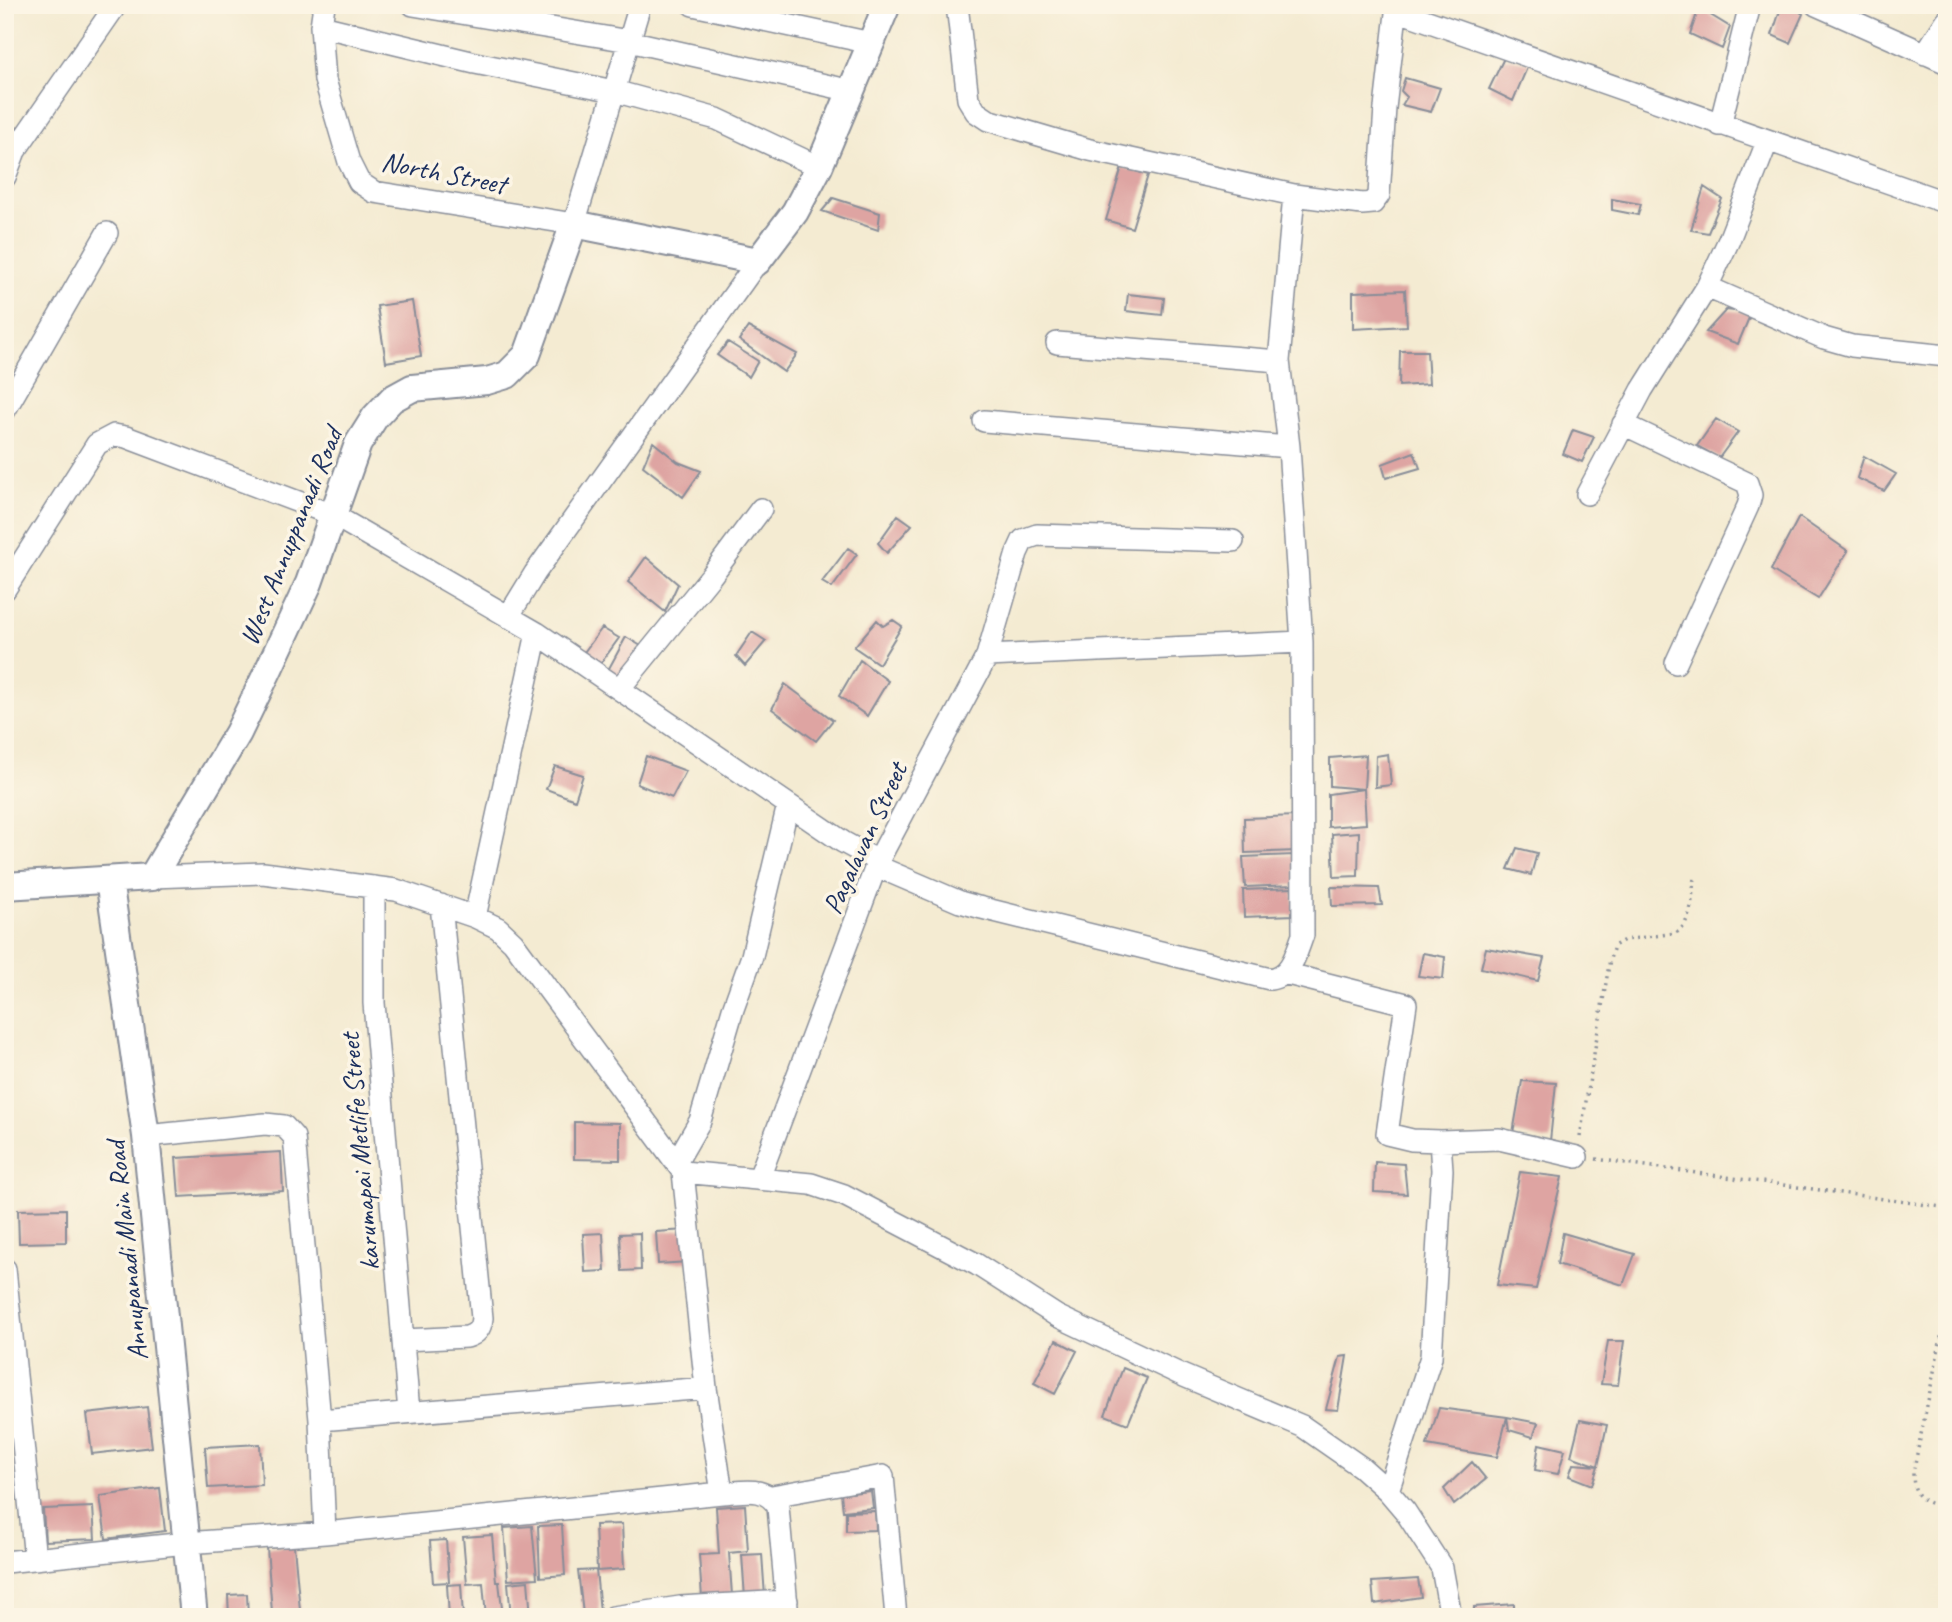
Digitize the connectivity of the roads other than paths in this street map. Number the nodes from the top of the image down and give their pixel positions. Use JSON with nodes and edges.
{"nodes":[{"id":1,"x":116,"y":5,"type":"edge"},
{"id":2,"x":413,"y":5,"type":"edge"},
{"id":3,"x":640,"y":5,"type":"edge"},
{"id":4,"x":693,"y":5,"type":"edge"},
{"id":5,"x":887,"y":5,"type":"edge"},
{"id":6,"x":957,"y":5,"type":"edge"},
{"id":7,"x":1750,"y":5,"type":"edge"},
{"id":8,"x":1816,"y":5,"type":"edge"},
{"id":9,"x":1396,"y":8,"type":"edge"},
{"id":10,"x":323,"y":16,"type":"edge"},
{"id":11,"x":1947,"y":20,"type":"edge"},
{"id":12,"x":629,"y":41,"type":"junction"},
{"id":13,"x":871,"y":43,"type":"junction"},
{"id":14,"x":1925,"y":54,"type":"junction"},
{"id":15,"x":1947,"y":63,"type":"edge"},
{"id":16,"x":852,"y":91,"type":"junction"},
{"id":17,"x":614,"y":92,"type":"junction"},
{"id":18,"x":1720,"y":125,"type":"junction"},
{"id":19,"x":1767,"y":142,"type":"junction"},
{"id":20,"x":819,"y":167,"type":"junction"},
{"id":21,"x":5,"y":177,"type":"edge"},
{"id":22,"x":1294,"y":195,"type":"junction"},
{"id":23,"x":1947,"y":204,"type":"edge"},
{"id":24,"x":574,"y":224,"type":"junction"},
{"id":25,"x":107,"y":233,"type":"dead end"},
{"id":26,"x":758,"y":261,"type":"junction"},
{"id":27,"x":1707,"y":288,"type":"junction"},
{"id":28,"x":1057,"y":343,"type":"dead end"},
{"id":29,"x":1947,"y":356,"type":"edge"},
{"id":30,"x":1279,"y":361,"type":"junction"},
{"id":31,"x":5,"y":410,"type":"edge"},
{"id":32,"x":984,"y":421,"type":"dead end"},
{"id":33,"x":1623,"y":424,"type":"junction"},
{"id":34,"x":1289,"y":447,"type":"junction"},
{"id":35,"x":1587,"y":494,"type":"dead end"},
{"id":36,"x":761,"y":509,"type":"dead end"},
{"id":37,"x":333,"y":515,"type":"junction"},
{"id":38,"x":1233,"y":541,"type":"dead end"},
{"id":39,"x":5,"y":589,"type":"edge"},
{"id":40,"x":508,"y":617,"type":"junction"},
{"id":41,"x":537,"y":634,"type":"junction"},
{"id":42,"x":1302,"y":642,"type":"junction"},
{"id":43,"x":987,"y":656,"type":"junction"},
{"id":44,"x":1676,"y":663,"type":"dead end"},
{"id":45,"x":619,"y":689,"type":"junction"},
{"id":46,"x":788,"y":805,"type":"junction"},
{"id":47,"x":877,"y":863,"type":"junction"},
{"id":48,"x":152,"y":877,"type":"junction"},
{"id":49,"x":109,"y":880,"type":"junction"},
{"id":50,"x":5,"y":886,"type":"edge"},
{"id":51,"x":374,"y":887,"type":"junction"},
{"id":52,"x":440,"y":905,"type":"junction"},
{"id":53,"x":475,"y":917,"type":"junction"},
{"id":54,"x":1284,"y":973,"type":"junction"},
{"id":55,"x":146,"y":1136,"type":"junction"},
{"id":56,"x":1440,"y":1141,"type":"junction"},
{"id":57,"x":1577,"y":1157,"type":"road end"},
{"id":58,"x":680,"y":1166,"type":"junction"},
{"id":59,"x":759,"y":1178,"type":"junction"},
{"id":60,"x":5,"y":1269,"type":"edge"},
{"id":61,"x":403,"y":1340,"type":"junction"},
{"id":62,"x":706,"y":1388,"type":"junction"},
{"id":63,"x":409,"y":1412,"type":"junction"},
{"id":64,"x":320,"y":1420,"type":"junction"},
{"id":65,"x":13,"y":1437,"type":"edge"},
{"id":66,"x":1388,"y":1491,"type":"junction"},
{"id":67,"x":722,"y":1493,"type":"junction"},
{"id":68,"x":772,"y":1496,"type":"junction"},
{"id":69,"x":325,"y":1533,"type":"junction"},
{"id":70,"x":186,"y":1543,"type":"junction"},
{"id":71,"x":35,"y":1559,"type":"junction"},
{"id":72,"x":5,"y":1562,"type":"edge"},
{"id":73,"x":787,"y":1609,"type":"edge"},
{"id":74,"x":194,"y":1617,"type":"edge"},
{"id":75,"x":614,"y":1617,"type":"edge"},
{"id":76,"x":896,"y":1617,"type":"edge"},
{"id":77,"x":1451,"y":1617,"type":"edge"}],
"edges":[{"from":1,"to":21,"type":"street"},
{"from":2,"to":12,"type":"street"},
{"from":3,"to":12,"type":"street"},
{"from":4,"to":13,"type":"street"},
{"from":5,"to":13,"type":"street"},
{"from":6,"to":22,"type":"street"},
{"from":7,"to":18,"type":"street"},
{"from":8,"to":14,"type":"street"},
{"from":9,"to":18,"type":"street"},
{"from":9,"to":22,"type":"street"},
{"from":10,"to":17,"type":"street"},
{"from":10,"to":24,"type":"street","name":"North Street"},
{"from":11,"to":14,"type":"street"},
{"from":12,"to":16,"type":"street"},
{"from":12,"to":17,"type":"street"},
{"from":13,"to":16,"type":"street"},
{"from":14,"to":15,"type":"street"},
{"from":16,"to":20,"type":"street"},
{"from":17,"to":20,"type":"street"},
{"from":17,"to":24,"type":"street"},
{"from":18,"to":19,"type":"street"},
{"from":19,"to":23,"type":"street"},
{"from":19,"to":27,"type":"street"},
{"from":20,"to":26,"type":"street"},
{"from":22,"to":30,"type":"street"},
{"from":24,"to":26,"type":"street"},
{"from":24,"to":37,"type":"street","name":"West Annuppanadi Road"},
{"from":25,"to":31,"type":"street"},
{"from":26,"to":40,"type":"street"},
{"from":27,"to":29,"type":"street"},
{"from":27,"to":33,"type":"street"},
{"from":28,"to":30,"type":"street"},
{"from":30,"to":34,"type":"street"},
{"from":32,"to":34,"type":"street"},
{"from":33,"to":35,"type":"street"},
{"from":33,"to":44,"type":"street"},
{"from":34,"to":42,"type":"street"},
{"from":36,"to":45,"type":"street"},
{"from":37,"to":39,"type":"street"},
{"from":37,"to":40,"type":"street"},
{"from":37,"to":48,"type":"street","name":"West Annuppanadi Road"},
{"from":38,"to":43,"type":"street","name":"Pagalavan Street"},
{"from":40,"to":41,"type":"street"},
{"from":41,"to":45,"type":"street"},
{"from":41,"to":53,"type":"street"},
{"from":42,"to":43,"type":"street"},
{"from":42,"to":54,"type":"street"},
{"from":43,"to":47,"type":"street","name":"Pagalavan Street"},
{"from":45,"to":46,"type":"street"},
{"from":46,"to":47,"type":"street"},
{"from":46,"to":58,"type":"street"},
{"from":47,"to":54,"type":"street"},
{"from":47,"to":59,"type":"street","name":"Pagalavan Street"},
{"from":48,"to":49,"type":"street"},
{"from":48,"to":51,"type":"street"},
{"from":49,"to":50,"type":"street"},
{"from":49,"to":55,"type":"street","name":"Annupanadi Main Road"},
{"from":51,"to":52,"type":"street"},
{"from":51,"to":61,"type":"street","name":"karumapai Metlife Street"},
{"from":52,"to":53,"type":"street"},
{"from":52,"to":61,"type":"street"},
{"from":53,"to":58,"type":"street"},
{"from":54,"to":56,"type":"street"},
{"from":55,"to":64,"type":"street"},
{"from":55,"to":70,"type":"street","name":"Annupanadi Main Road"},
{"from":56,"to":57,"type":"street"},
{"from":56,"to":66,"type":"street"},
{"from":58,"to":59,"type":"street"},
{"from":58,"to":62,"type":"street"},
{"from":59,"to":66,"type":"street"},
{"from":60,"to":65,"type":"street"},
{"from":61,"to":63,"type":"street","name":"karumapai Metlife Street"},
{"from":62,"to":63,"type":"street"},
{"from":62,"to":67,"type":"street"},
{"from":63,"to":64,"type":"street"},
{"from":64,"to":69,"type":"street"},
{"from":65,"to":71,"type":"street"},
{"from":66,"to":77,"type":"street"},
{"from":67,"to":68,"type":"street"},
{"from":67,"to":69,"type":"street"},
{"from":68,"to":73,"type":"street"},
{"from":68,"to":76,"type":"street"},
{"from":69,"to":70,"type":"street"},
{"from":70,"to":71,"type":"street"},
{"from":70,"to":74,"type":"street","name":"Annupanadi Main Road"},
{"from":71,"to":72,"type":"street"},
{"from":73,"to":75,"type":"street"}]}
